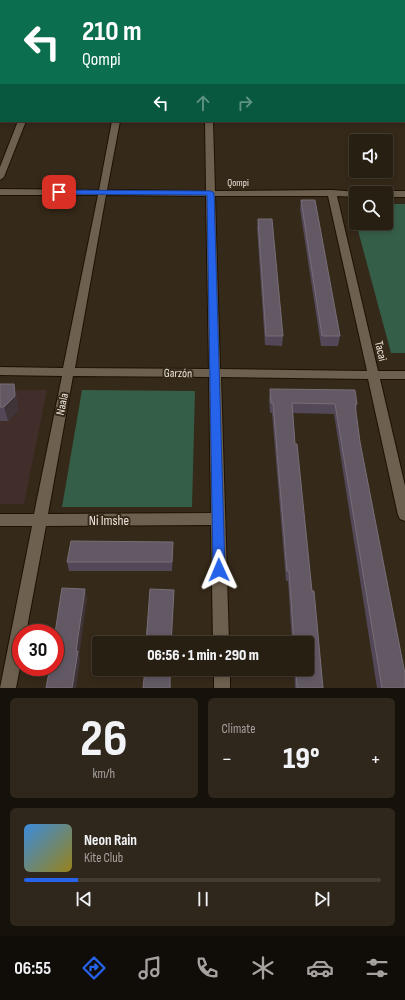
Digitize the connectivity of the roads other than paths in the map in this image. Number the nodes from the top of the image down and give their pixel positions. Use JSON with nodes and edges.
{"nodes":[{"id":1,"x":22,"y":122,"type":"edge"},
{"id":2,"x":116,"y":122,"type":"edge"},
{"id":3,"x":209,"y":122,"type":"edge"},
{"id":4,"x":0,"y":177,"type":"edge"},
{"id":5,"x":0,"y":192,"type":"edge"},
{"id":6,"x":103,"y":192,"type":"junction"},
{"id":7,"x":211,"y":193,"type":"junction"},
{"id":8,"x":332,"y":194,"type":"junction"},
{"id":9,"x":349,"y":194,"type":"edge"},
{"id":10,"x":393,"y":194,"type":"edge"},
{"id":11,"x":405,"y":194,"type":"edge"},
{"id":12,"x":0,"y":371,"type":"edge"},
{"id":13,"x":68,"y":372,"type":"junction"},
{"id":14,"x":215,"y":373,"type":"junction"},
{"id":15,"x":373,"y":374,"type":"junction"},
{"id":16,"x":405,"y":375,"type":"edge"},
{"id":17,"x":405,"y":515,"type":"edge"},
{"id":18,"x":218,"y":519,"type":"junction"},
{"id":19,"x":0,"y":520,"type":"edge"},
{"id":20,"x":40,"y":520,"type":"junction"},
{"id":21,"x":221,"y":636,"type":"edge"},
{"id":22,"x":222,"y":676,"type":"edge"},
{"id":23,"x":8,"y":688,"type":"edge"},
{"id":24,"x":222,"y":688,"type":"edge"}],
"edges":[{"from":1,"to":4,"type":"street"},
{"from":2,"to":6,"type":"street","name":"Naala"},
{"from":3,"to":7,"type":"street"},
{"from":5,"to":6,"type":"street","name":"Qompi"},
{"from":6,"to":7,"type":"street","name":"Qompi"},
{"from":6,"to":13,"type":"street","name":"Naala"},
{"from":7,"to":8,"type":"street","name":"Qompi"},
{"from":7,"to":14,"type":"street"},
{"from":8,"to":9,"type":"street","name":"Qompi"},
{"from":8,"to":15,"type":"street","name":"Tacai"},
{"from":10,"to":11,"type":"street"},
{"from":12,"to":13,"type":"street","name":"Garzón"},
{"from":13,"to":14,"type":"street","name":"Garzón"},
{"from":13,"to":20,"type":"street","name":"Naala"},
{"from":14,"to":15,"type":"street","name":"Garzón"},
{"from":14,"to":18,"type":"street"},
{"from":15,"to":16,"type":"street","name":"Garzón"},
{"from":15,"to":17,"type":"street","name":"Tacai"},
{"from":18,"to":20,"type":"street","name":"Ni Imshe"},
{"from":18,"to":21,"type":"street"},
{"from":19,"to":20,"type":"street","name":"Ni Imshe"},
{"from":20,"to":23,"type":"street","name":"Naala"},
{"from":22,"to":24,"type":"street"}]}
